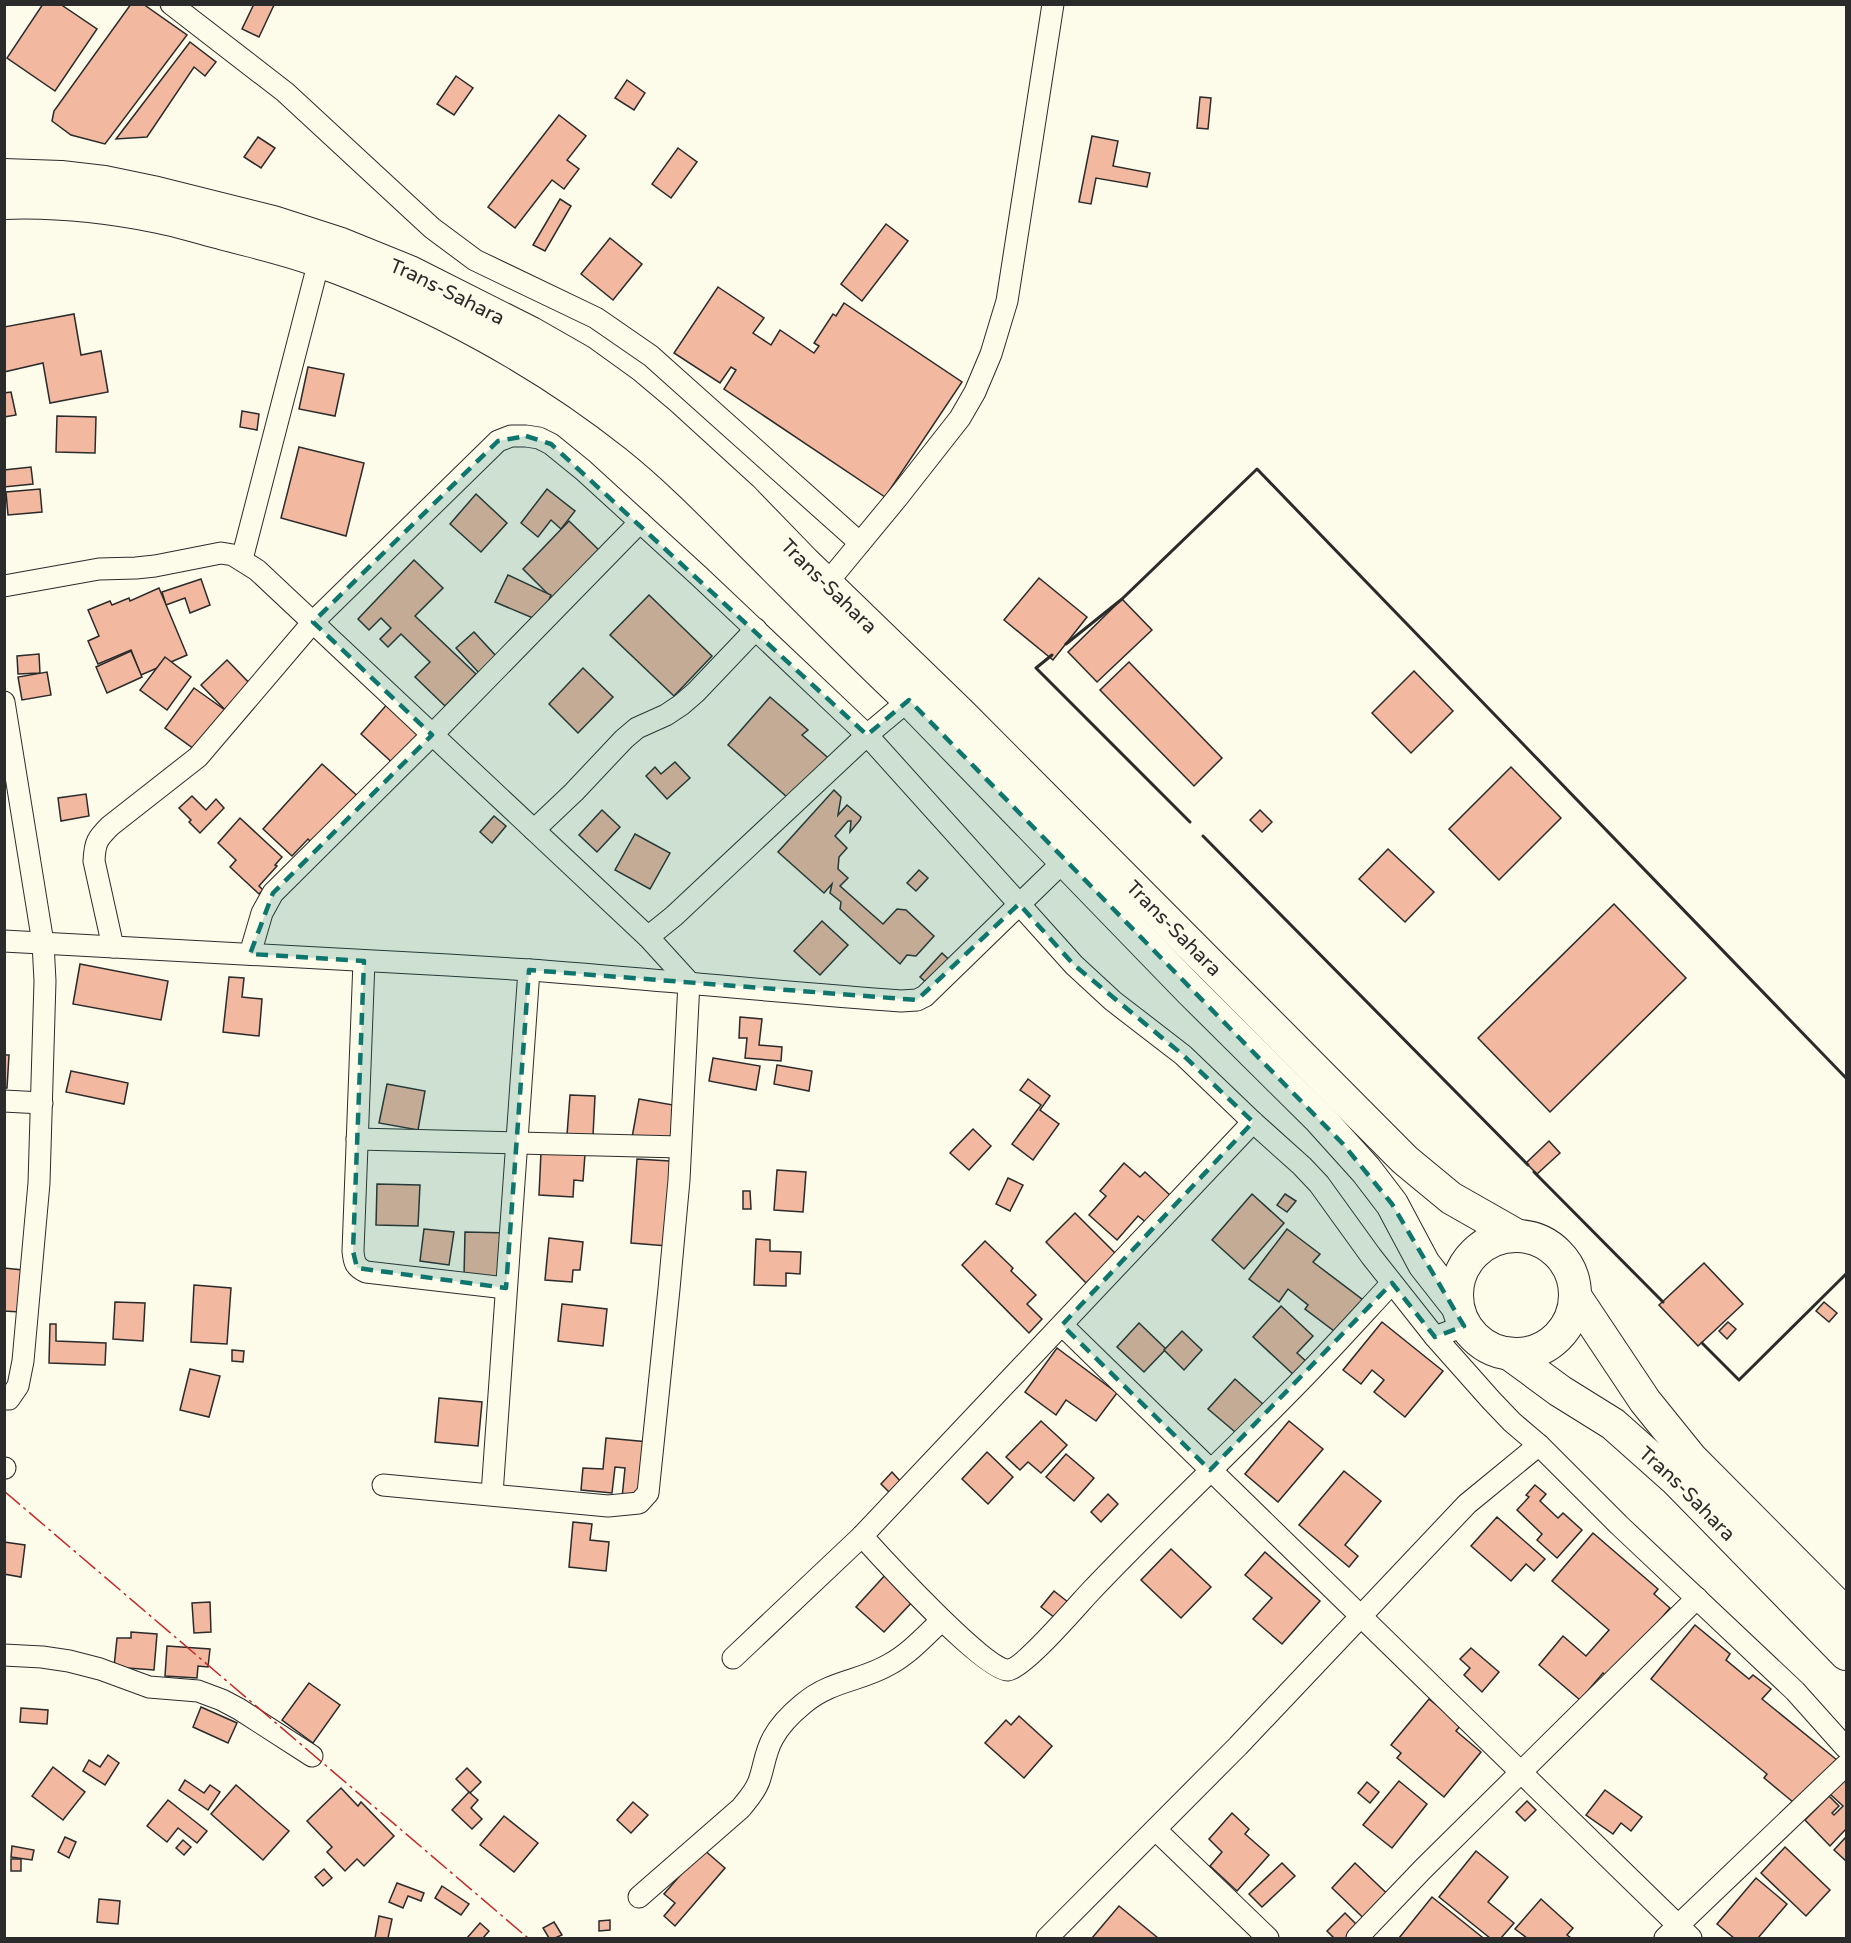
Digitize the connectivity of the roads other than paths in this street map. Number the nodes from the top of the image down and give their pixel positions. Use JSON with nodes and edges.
{"nodes":[{"id":1,"x":171,"y":4,"type":"edge"},
{"id":2,"x":1053,"y":4,"type":"edge"},
{"id":3,"x":4,"y":174,"type":"edge"},
{"id":4,"x":4,"y":203,"type":"edge"},
{"id":5,"x":319,"y":261,"type":"junction"},
{"id":6,"x":640,"y":522,"type":"junction"},
{"id":7,"x":860,"y":543,"type":"junction"},
{"id":8,"x":242,"y":559,"type":"junction"},
{"id":9,"x":826,"y":583,"type":"junction"},
{"id":10,"x":4,"y":586,"type":"edge"},
{"id":11,"x":313,"y":622,"type":"junction"},
{"id":12,"x":756,"y":629,"type":"junction"},
{"id":13,"x":909,"y":700,"type":"junction"},
{"id":14,"x":4,"y":702,"type":"edge"},
{"id":15,"x":432,"y":735,"type":"junction"},
{"id":16,"x":867,"y":735,"type":"junction"},
{"id":17,"x":534,"y":831,"type":"junction"},
{"id":18,"x":1065,"y":860,"type":"junction"},
{"id":19,"x":1019,"y":904,"type":"junction"},
{"id":20,"x":648,"y":937,"type":"junction"},
{"id":21,"x":4,"y":941,"type":"edge"},
{"id":22,"x":43,"y":943,"type":"junction"},
{"id":23,"x":112,"y":947,"type":"junction"},
{"id":24,"x":250,"y":954,"type":"junction"},
{"id":25,"x":364,"y":961,"type":"junction"},
{"id":26,"x":530,"y":970,"type":"junction"},
{"id":27,"x":689,"y":982,"type":"junction"},
{"id":28,"x":4,"y":1101,"type":"edge"},
{"id":29,"x":42,"y":1103,"type":"junction"},
{"id":30,"x":1253,"y":1122,"type":"junction"},
{"id":31,"x":357,"y":1139,"type":"junction"},
{"id":32,"x":518,"y":1143,"type":"junction"},
{"id":33,"x":681,"y":1147,"type":"junction"},
{"id":34,"x":1516,"y":1235,"type":"junction"},
{"id":35,"x":1392,"y":1283,"type":"junction"},
{"id":36,"x":506,"y":1288,"type":"junction"},
{"id":37,"x":1575,"y":1296,"type":"junction"},
{"id":38,"x":1461,"y":1316,"type":"junction"},
{"id":39,"x":1062,"y":1325,"type":"junction"},
{"id":40,"x":1435,"y":1337,"type":"junction"},
{"id":41,"x":1511,"y":1355,"type":"junction"},
{"id":42,"x":4,"y":1399,"type":"edge"},
{"id":43,"x":1539,"y":1445,"type":"junction"},
{"id":44,"x":1210,"y":1470,"type":"junction"},
{"id":45,"x":383,"y":1485,"type":"dead end"},
{"id":46,"x":492,"y":1494,"type":"junction"},
{"id":47,"x":862,"y":1536,"type":"junction"},
{"id":48,"x":1697,"y":1598,"type":"junction"},
{"id":49,"x":1846,"y":1614,"type":"edge"},
{"id":50,"x":1361,"y":1616,"type":"junction"},
{"id":51,"x":942,"y":1620,"type":"junction"},
{"id":52,"x":1846,"y":1654,"type":"edge"},
{"id":53,"x":4,"y":1655,"type":"edge"},
{"id":54,"x":733,"y":1658,"type":"dead end"},
{"id":55,"x":1846,"y":1748,"type":"edge"},
{"id":56,"x":312,"y":1756,"type":"dead end"},
{"id":57,"x":1846,"y":1765,"type":"edge"},
{"id":58,"x":1521,"y":1773,"type":"junction"},
{"id":59,"x":1156,"y":1830,"type":"junction"},
{"id":60,"x":639,"y":1896,"type":"dead end"},
{"id":61,"x":1678,"y":1934,"type":"edge"},
{"id":62,"x":1047,"y":1938,"type":"edge"},
{"id":63,"x":1268,"y":1938,"type":"edge"},
{"id":64,"x":1357,"y":1938,"type":"edge"}],
"edges":[{"from":1,"to":7,"type":"street"},
{"from":2,"to":7,"type":"street"},
{"from":3,"to":9,"type":"highway","name":"Trans-Sahara"},
{"from":4,"to":5,"type":"highway","name":"Trans-Sahara"},
{"from":5,"to":8,"type":"street"},
{"from":5,"to":13,"type":"highway","name":"Trans-Sahara"},
{"from":6,"to":11,"type":"street"},
{"from":6,"to":12,"type":"street"},
{"from":6,"to":15,"type":"street"},
{"from":7,"to":9,"type":"street"},
{"from":8,"to":10,"type":"street"},
{"from":8,"to":11,"type":"street"},
{"from":9,"to":34,"type":"highway","name":"Trans-Sahara"},
{"from":11,"to":15,"type":"street"},
{"from":11,"to":23,"type":"street"},
{"from":12,"to":16,"type":"street"},
{"from":12,"to":17,"type":"street"},
{"from":13,"to":16,"type":"street"},
{"from":13,"to":18,"type":"highway","name":"Trans-Sahara"},
{"from":14,"to":22,"type":"street"},
{"from":15,"to":17,"type":"street"},
{"from":15,"to":24,"type":"street"},
{"from":16,"to":19,"type":"street"},
{"from":16,"to":20,"type":"street"},
{"from":17,"to":20,"type":"street"},
{"from":18,"to":19,"type":"street"},
{"from":18,"to":38,"type":"highway","name":"Trans-Sahara"},
{"from":19,"to":27,"type":"street"},
{"from":19,"to":30,"type":"street"},
{"from":20,"to":27,"type":"street"},
{"from":21,"to":22,"type":"street"},
{"from":22,"to":23,"type":"street"},
{"from":22,"to":29,"type":"street"},
{"from":23,"to":24,"type":"street"},
{"from":24,"to":25,"type":"street"},
{"from":25,"to":26,"type":"street"},
{"from":25,"to":31,"type":"street"},
{"from":26,"to":27,"type":"street"},
{"from":26,"to":32,"type":"street"},
{"from":27,"to":33,"type":"street"},
{"from":28,"to":29,"type":"street"},
{"from":29,"to":42,"type":"street"},
{"from":30,"to":35,"type":"street"},
{"from":30,"to":39,"type":"street"},
{"from":31,"to":32,"type":"street"},
{"from":31,"to":36,"type":"street"},
{"from":32,"to":33,"type":"street"},
{"from":32,"to":36,"type":"street"},
{"from":33,"to":46,"type":"street"},
{"from":34,"to":37,"type":"highway"},
{"from":34,"to":38,"type":"highway"},
{"from":35,"to":40,"type":"street"},
{"from":35,"to":44,"type":"street"},
{"from":36,"to":46,"type":"street"},
{"from":37,"to":41,"type":"highway"},
{"from":37,"to":49,"type":"highway","name":"Trans-Sahara"},
{"from":38,"to":40,"type":"street"},
{"from":38,"to":41,"type":"highway"},
{"from":39,"to":44,"type":"street"},
{"from":39,"to":47,"type":"street"},
{"from":40,"to":43,"type":"street"},
{"from":41,"to":52,"type":"highway","name":"Trans-Sahara"},
{"from":43,"to":48,"type":"street"},
{"from":43,"to":50,"type":"street"},
{"from":44,"to":50,"type":"street"},
{"from":44,"to":51,"type":"street"},
{"from":45,"to":46,"type":"street"},
{"from":47,"to":51,"type":"street"},
{"from":47,"to":54,"type":"street"},
{"from":48,"to":55,"type":"street"},
{"from":48,"to":58,"type":"street"},
{"from":50,"to":58,"type":"street"},
{"from":50,"to":59,"type":"street"},
{"from":51,"to":60,"type":"street"},
{"from":53,"to":56,"type":"street"},
{"from":57,"to":61,"type":"street"},
{"from":58,"to":61,"type":"street"},
{"from":58,"to":64,"type":"street"},
{"from":59,"to":62,"type":"street"},
{"from":59,"to":63,"type":"street"}]}
